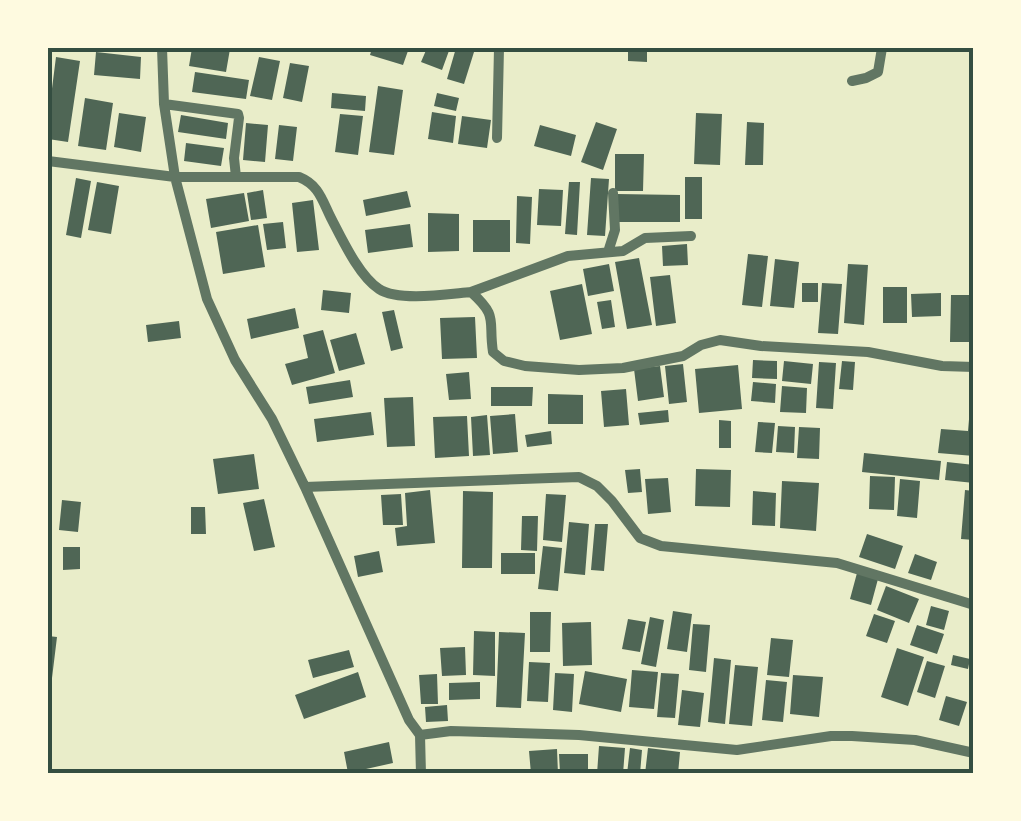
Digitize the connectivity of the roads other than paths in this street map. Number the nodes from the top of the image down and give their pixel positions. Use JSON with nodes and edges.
{"nodes":[{"id":1,"x":162,"y":48,"type":"edge"},
{"id":2,"x":500,"y":48,"type":"edge"},
{"id":3,"x":882,"y":48,"type":"edge"},
{"id":4,"x":852,"y":81,"type":"dead end"},
{"id":5,"x":164,"y":104,"type":"junction"},
{"id":6,"x":497,"y":138,"type":"dead end"},
{"id":7,"x":48,"y":161,"type":"edge"},
{"id":8,"x":175,"y":177,"type":"junction"},
{"id":9,"x":236,"y":177,"type":"junction"},
{"id":10,"x":612,"y":193,"type":"dead end"},
{"id":11,"x":691,"y":236,"type":"dead end"},
{"id":12,"x":608,"y":252,"type":"junction"},
{"id":13,"x":471,"y":292,"type":"junction"},
{"id":14,"x":974,"y":367,"type":"edge"},
{"id":15,"x":304,"y":487,"type":"junction"},
{"id":16,"x":974,"y":605,"type":"edge"},
{"id":17,"x":420,"y":735,"type":"junction"},
{"id":18,"x":974,"y":753,"type":"edge"},
{"id":19,"x":421,"y":774,"type":"edge"}],
"edges":[{"from":1,"to":5,"type":"street"},
{"from":2,"to":6,"type":"street"},
{"from":3,"to":4,"type":"street"},
{"from":5,"to":8,"type":"street"},
{"from":5,"to":9,"type":"street"},
{"from":7,"to":8,"type":"street"},
{"from":8,"to":9,"type":"street"},
{"from":8,"to":15,"type":"street"},
{"from":9,"to":13,"type":"street"},
{"from":10,"to":12,"type":"street"},
{"from":11,"to":12,"type":"street"},
{"from":12,"to":13,"type":"street"},
{"from":13,"to":14,"type":"street"},
{"from":15,"to":16,"type":"street"},
{"from":15,"to":17,"type":"street"},
{"from":17,"to":18,"type":"street"},
{"from":17,"to":19,"type":"street"}]}
